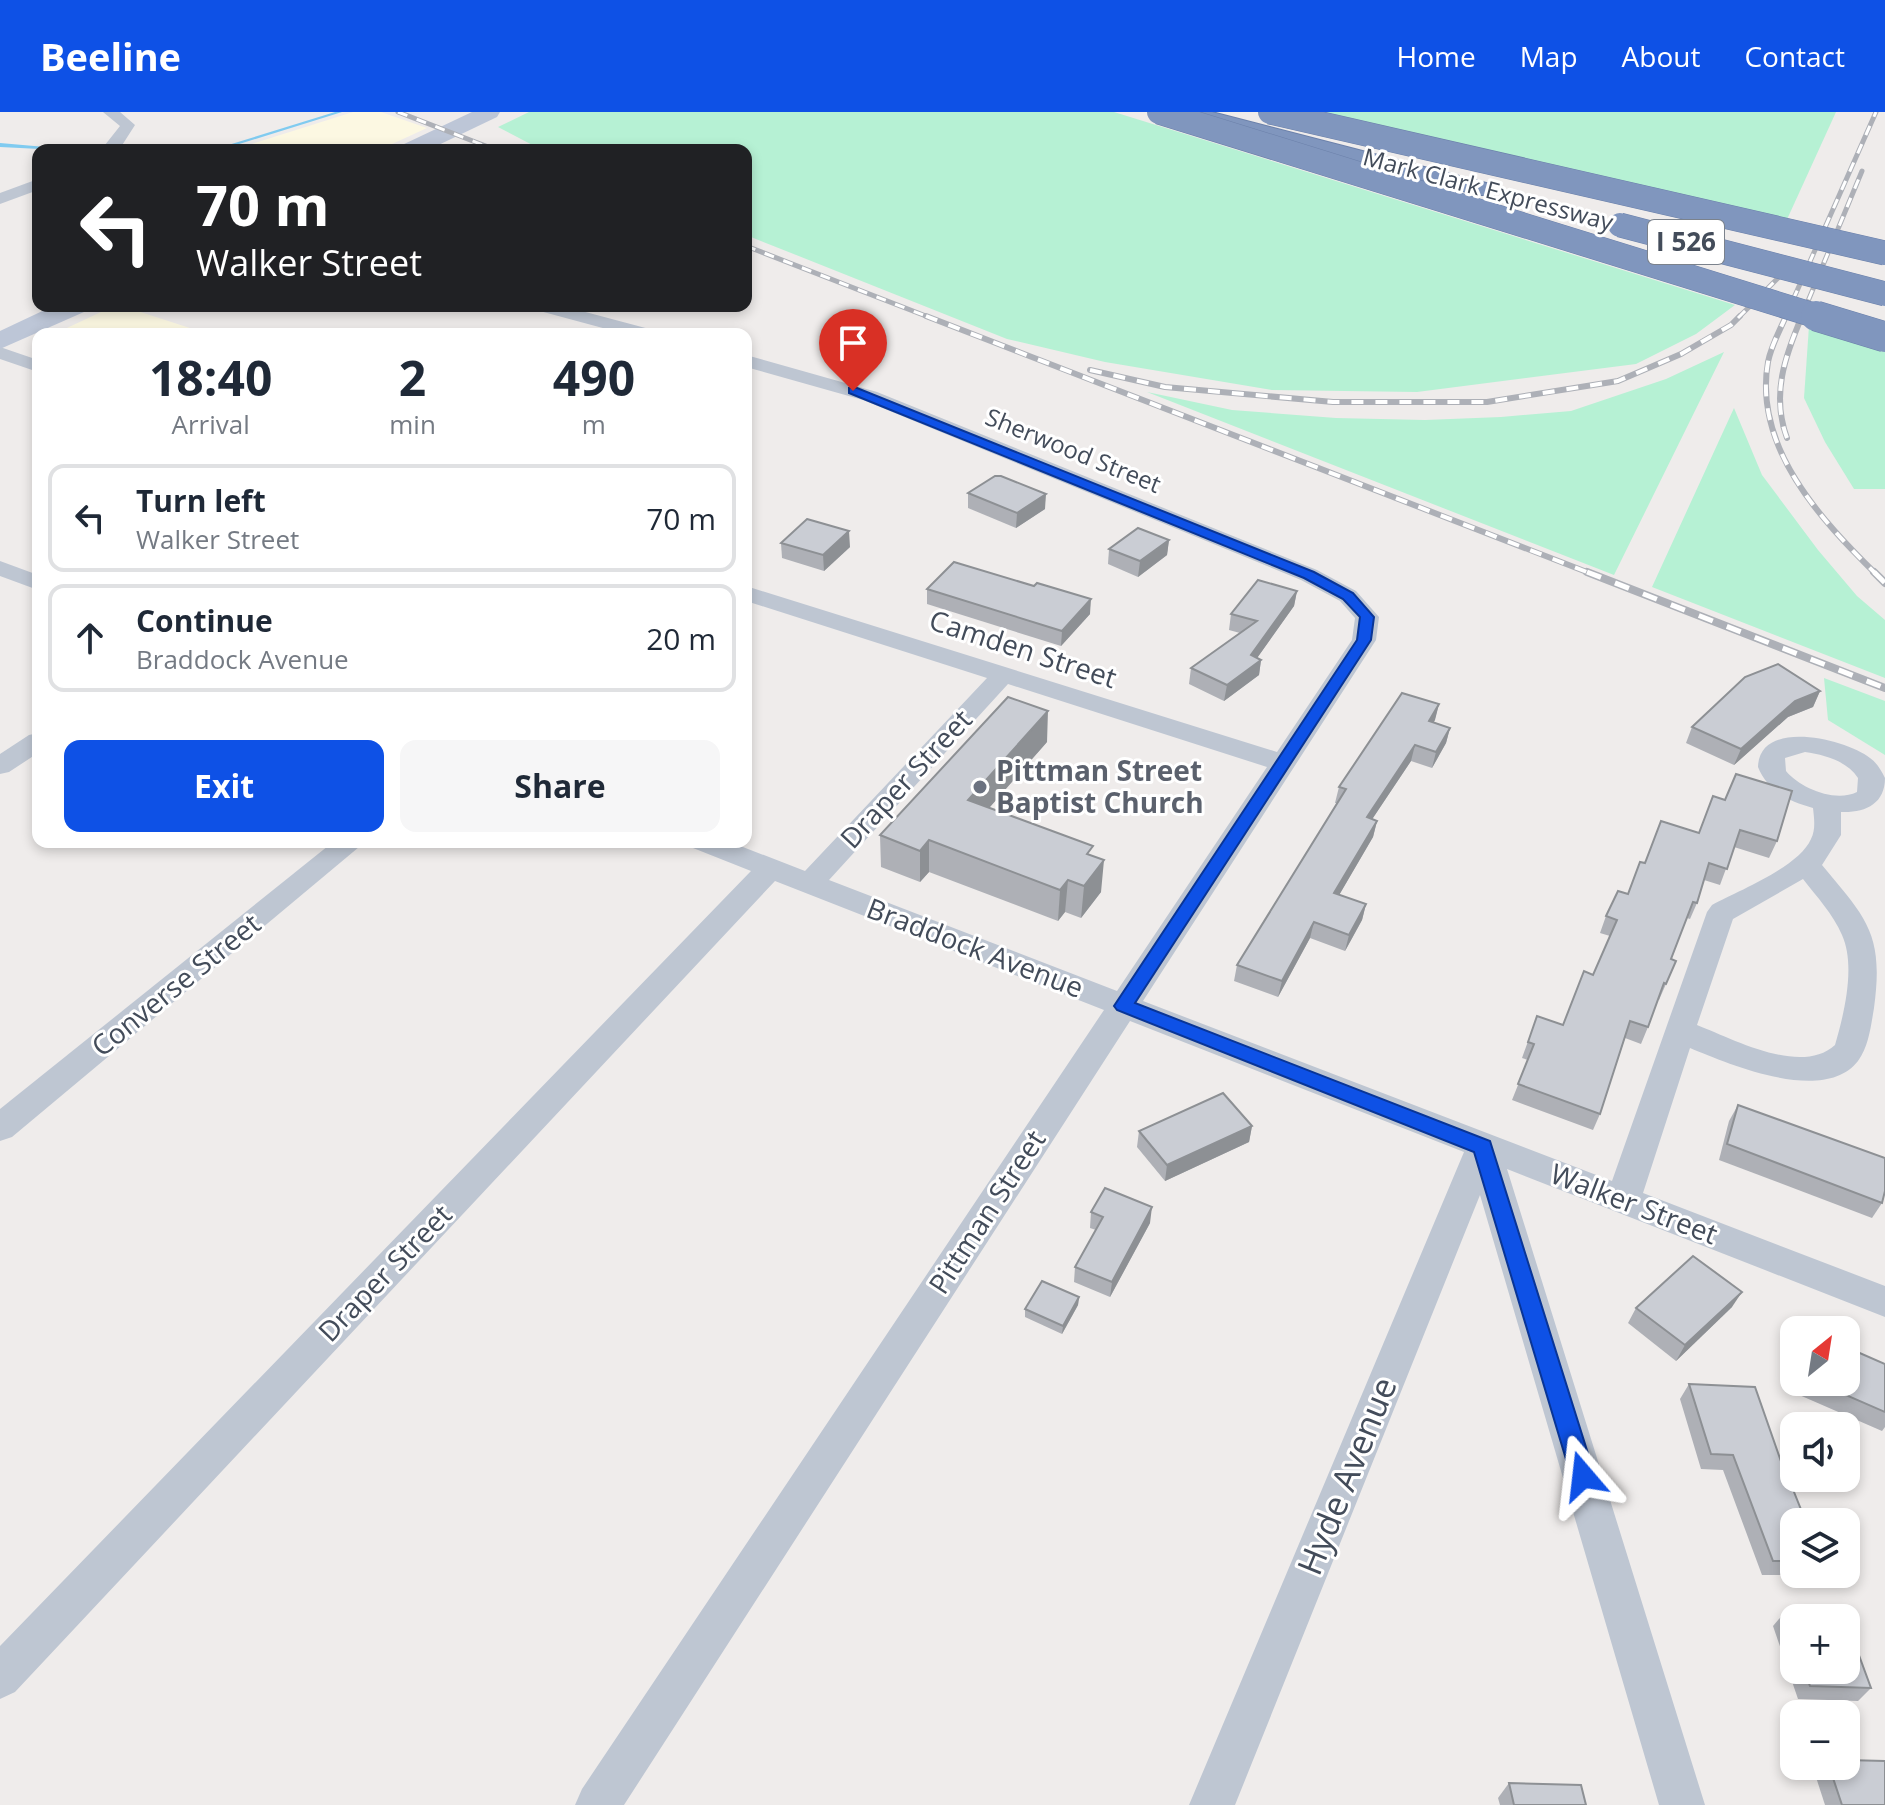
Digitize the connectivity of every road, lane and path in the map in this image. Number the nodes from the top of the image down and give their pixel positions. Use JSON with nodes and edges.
{"nodes":[{"id":1,"x":110,"y":112,"type":"edge"},
{"id":2,"x":489,"y":112,"type":"edge"},
{"id":3,"x":1159,"y":112,"type":"edge"},
{"id":4,"x":1184,"y":112,"type":"edge"},
{"id":5,"x":1232,"y":112,"type":"edge"},
{"id":6,"x":1270,"y":112,"type":"edge"},
{"id":7,"x":117,"y":144,"type":"edge"},
{"id":8,"x":422,"y":144,"type":"edge"},
{"id":9,"x":32,"y":186,"type":"edge"},
{"id":10,"x":0,"y":199,"type":"edge"},
{"id":11,"x":1532,"y":202,"type":"dead end"},
{"id":12,"x":1594,"y":218,"type":"dead end"},
{"id":13,"x":1885,"y":253,"type":"edge"},
{"id":14,"x":1885,"y":280,"type":"edge"},
{"id":15,"x":1885,"y":294,"type":"edge"},
{"id":16,"x":62,"y":312,"type":"edge"},
{"id":17,"x":564,"y":312,"type":"edge"},
{"id":18,"x":624,"y":328,"type":"edge"},
{"id":19,"x":1885,"y":337,"type":"edge"},
{"id":20,"x":0,"y":341,"type":"edge"},
{"id":21,"x":0,"y":353,"type":"edge"},
{"id":22,"x":752,"y":363,"type":"edge"},
{"id":23,"x":32,"y":364,"type":"edge"},
{"id":24,"x":0,"y":568,"type":"edge"},
{"id":25,"x":32,"y":581,"type":"edge"},
{"id":26,"x":752,"y":595,"type":"edge"},
{"id":27,"x":1367,"y":617,"type":"joint"},
{"id":28,"x":1003,"y":675,"type":"junction"},
{"id":29,"x":32,"y":745,"type":"edge"},
{"id":30,"x":1282,"y":763,"type":"junction"},
{"id":31,"x":0,"y":766,"type":"edge"},
{"id":32,"x":1827,"y":803,"type":"dead end"},
{"id":33,"x":344,"y":848,"type":"edge"},
{"id":34,"x":718,"y":848,"type":"edge"},
{"id":35,"x":1806,"y":864,"type":"junction"},
{"id":36,"x":770,"y":868,"type":"junction"},
{"id":37,"x":810,"y":883,"type":"junction"},
{"id":38,"x":1123,"y":1006,"type":"junction"},
{"id":39,"x":1679,"y":1031,"type":"junction"},
{"id":40,"x":1382,"y":1106,"type":"joint"},
{"id":41,"x":0,"y":1128,"type":"edge"},
{"id":42,"x":1483,"y":1147,"type":"junction"},
{"id":43,"x":1623,"y":1200,"type":"junction"},
{"id":44,"x":1885,"y":1302,"type":"edge"},
{"id":45,"x":0,"y":1677,"type":"edge"},
{"id":46,"x":598,"y":1805,"type":"edge"},
{"id":47,"x":1212,"y":1805,"type":"edge"},
{"id":48,"x":1682,"y":1805,"type":"edge"}],
"edges":[{"from":1,"to":7,"type":"street"},
{"from":2,"to":8,"type":"main road"},
{"from":3,"to":19,"type":"highway","bridge":true},
{"from":4,"to":11,"type":"highway","name":"Mark Clark Expressway"},
{"from":5,"to":14,"type":"highway","name":"Mark Clark Expressway","number":"I 526"},
{"from":6,"to":13,"type":"highway","bridge":true},
{"from":9,"to":10,"type":"street"},
{"from":12,"to":15,"type":"highway","name":"Mark Clark Expressway","number":"I 526","bridge":true},
{"from":16,"to":20,"type":"main road"},
{"from":17,"to":18,"type":"street"},
{"from":21,"to":23,"type":"street"},
{"from":22,"to":27,"type":"street","name":"Sherwood Street"},
{"from":24,"to":25,"type":"street"},
{"from":26,"to":28,"type":"street","name":"Camden Street"},
{"from":27,"to":30,"type":"street","name":"Pittman Street"},
{"from":28,"to":30,"type":"street","name":"Camden Street"},
{"from":28,"to":37,"type":"street","name":"Draper Street"},
{"from":29,"to":31,"type":"street"},
{"from":30,"to":38,"type":"street","name":"Pittman Street"},
{"from":32,"to":35,"type":"street"},
{"from":33,"to":41,"type":"street","name":"Converse Street"},
{"from":34,"to":36,"type":"street","name":"Braddock Avenue"},
{"from":35,"to":39,"type":"street"},
{"from":35,"to":39,"type":"street"},
{"from":36,"to":37,"type":"street","name":"Braddock Avenue"},
{"from":36,"to":45,"type":"street","name":"Draper Street"},
{"from":37,"to":38,"type":"street","name":"Braddock Avenue"},
{"from":38,"to":40,"type":"street","name":"Braddock Avenue"},
{"from":38,"to":46,"type":"street","name":"Pittman Street"},
{"from":39,"to":43,"type":"street"},
{"from":40,"to":42,"type":"street","name":"Walker Street"},
{"from":42,"to":43,"type":"street","name":"Walker Street"},
{"from":42,"to":47,"type":"street","name":"Hyde Avenue"},
{"from":42,"to":48,"type":"street"},
{"from":43,"to":44,"type":"street","name":"Walker Street"}]}
